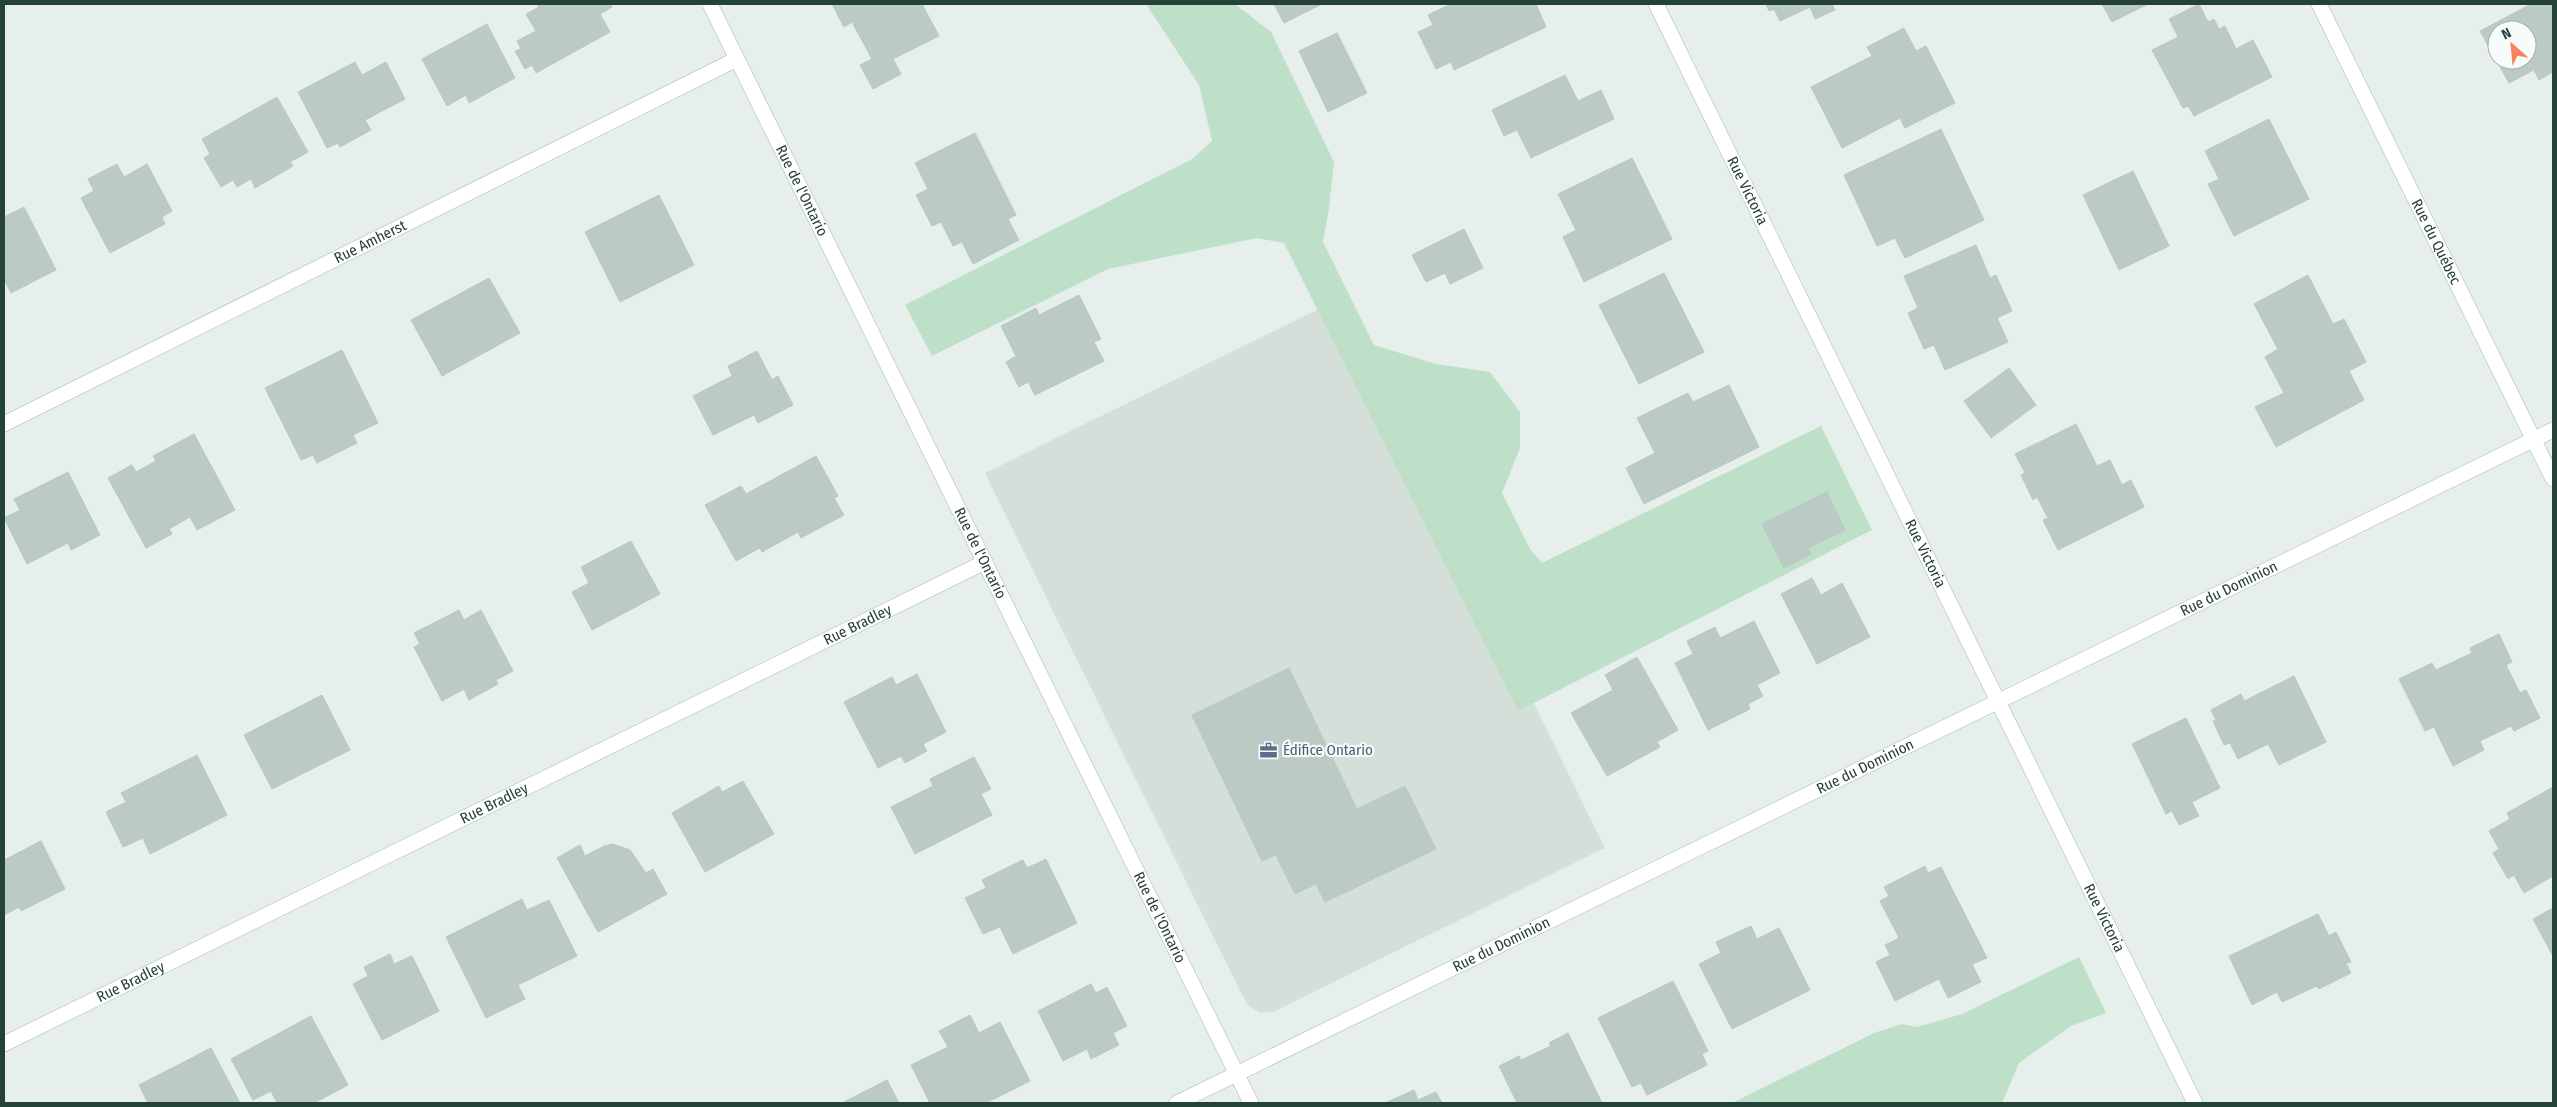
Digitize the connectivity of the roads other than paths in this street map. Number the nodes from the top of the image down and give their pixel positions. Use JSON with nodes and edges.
{"nodes":[{"id":1,"x":710,"y":4,"type":"edge"},
{"id":2,"x":1656,"y":4,"type":"edge"},
{"id":3,"x":2319,"y":4,"type":"edge"},
{"id":4,"x":737,"y":59,"type":"junction"},
{"id":5,"x":4,"y":424,"type":"edge"},
{"id":6,"x":2553,"y":430,"type":"edge"},
{"id":7,"x":2534,"y":439,"type":"junction"},
{"id":8,"x":2553,"y":480,"type":"edge"},
{"id":9,"x":985,"y":562,"type":"junction"},
{"id":10,"x":1998,"y":702,"type":"junction"},
{"id":11,"x":4,"y":1044,"type":"edge"},
{"id":12,"x":1236,"y":1074,"type":"junction"},
{"id":13,"x":1177,"y":1103,"type":"edge"},
{"id":14,"x":1251,"y":1103,"type":"edge"},
{"id":15,"x":2195,"y":1103,"type":"edge"}],
"edges":[{"from":1,"to":4,"type":"street","name":"Rue de l'Ontario"},
{"from":2,"to":10,"type":"street","name":"Rue Victoria"},
{"from":3,"to":7,"type":"street","name":"Rue du Québec"},
{"from":4,"to":5,"type":"street","name":"Rue Amherst"},
{"from":4,"to":9,"type":"street","name":"Rue de l'Ontario"},
{"from":6,"to":7,"type":"street","name":"Rue du Dominion"},
{"from":7,"to":8,"type":"street","name":"Rue du Québec"},
{"from":7,"to":10,"type":"street","name":"Rue du Dominion"},
{"from":9,"to":11,"type":"street","name":"Rue Bradley"},
{"from":9,"to":12,"type":"street","name":"Rue de l'Ontario"},
{"from":10,"to":12,"type":"street","name":"Rue du Dominion"},
{"from":10,"to":15,"type":"street","name":"Rue Victoria"},
{"from":12,"to":13,"type":"street","name":"Rue du Dominion"},
{"from":12,"to":14,"type":"street","name":"Rue de l'Ontario"}]}
